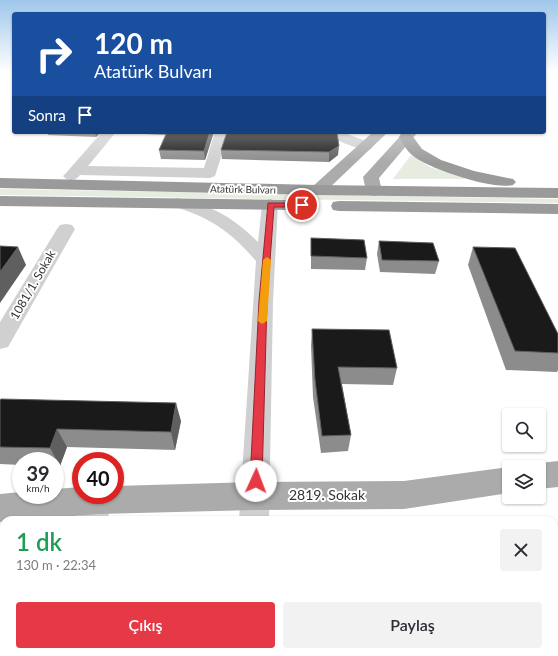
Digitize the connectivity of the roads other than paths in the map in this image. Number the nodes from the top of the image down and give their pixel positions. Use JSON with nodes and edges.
{"nodes":[{"id":1,"x":107,"y":134,"type":"edge"},
{"id":2,"x":221,"y":134,"type":"edge"},
{"id":3,"x":336,"y":134,"type":"edge"},
{"id":4,"x":379,"y":134,"type":"edge"},
{"id":5,"x":408,"y":134,"type":"edge"},
{"id":6,"x":366,"y":146,"type":"junction"},
{"id":7,"x":77,"y":170,"type":"junction"},
{"id":8,"x":0,"y":183,"type":"edge"},
{"id":9,"x":61,"y":185,"type":"junction"},
{"id":10,"x":318,"y":190,"type":"junction"},
{"id":11,"x":374,"y":191,"type":"junction"},
{"id":12,"x":558,"y":192,"type":"edge"},
{"id":13,"x":0,"y":201,"type":"edge"},
{"id":14,"x":177,"y":203,"type":"junction"},
{"id":15,"x":270,"y":204,"type":"junction"},
{"id":16,"x":558,"y":209,"type":"edge"},
{"id":17,"x":66,"y":229,"type":"dead end"},
{"id":18,"x":267,"y":262,"type":"junction"},
{"id":19,"x":3,"y":329,"type":"edge"},
{"id":20,"x":558,"y":474,"type":"edge"},
{"id":21,"x":546,"y":475,"type":"edge"},
{"id":22,"x":502,"y":481,"type":"edge"},
{"id":23,"x":0,"y":508,"type":"edge"},
{"id":24,"x":254,"y":508,"type":"edge"},
{"id":25,"x":95,"y":510,"type":"edge"}],
"edges":[{"from":1,"to":7,"type":"street"},
{"from":2,"to":7,"type":"street"},
{"from":3,"to":6,"type":"street"},
{"from":4,"to":6,"type":"main road"},
{"from":5,"to":11,"type":"main road"},
{"from":5,"to":12,"type":"highway"},
{"from":6,"to":10,"type":"main road"},
{"from":7,"to":9,"type":"street"},
{"from":8,"to":9,"type":"highway","name":"Atatürk Bulvarı"},
{"from":9,"to":10,"type":"highway","name":"Atatürk Bulvarı"},
{"from":10,"to":11,"type":"highway","name":"Atatürk Bulvarı"},
{"from":11,"to":12,"type":"highway","name":"Atatürk Bulvarı"},
{"from":13,"to":14,"type":"highway","name":"Atatürk Bulvarı"},
{"from":14,"to":15,"type":"highway","name":"Atatürk Bulvarı"},
{"from":14,"to":18,"type":"street"},
{"from":15,"to":16,"type":"highway","name":"Atatürk Bulvarı"},
{"from":15,"to":18,"type":"street"},
{"from":17,"to":19,"type":"street","name":"1081/1. Sokak"},
{"from":18,"to":24,"type":"street"},
{"from":20,"to":21,"type":"main road"},
{"from":22,"to":24,"type":"main road","name":"2819. Sokak"},
{"from":23,"to":25,"type":"main road","name":"2819. Sokak"},
{"from":24,"to":25,"type":"main road","name":"2819. Sokak"}]}
